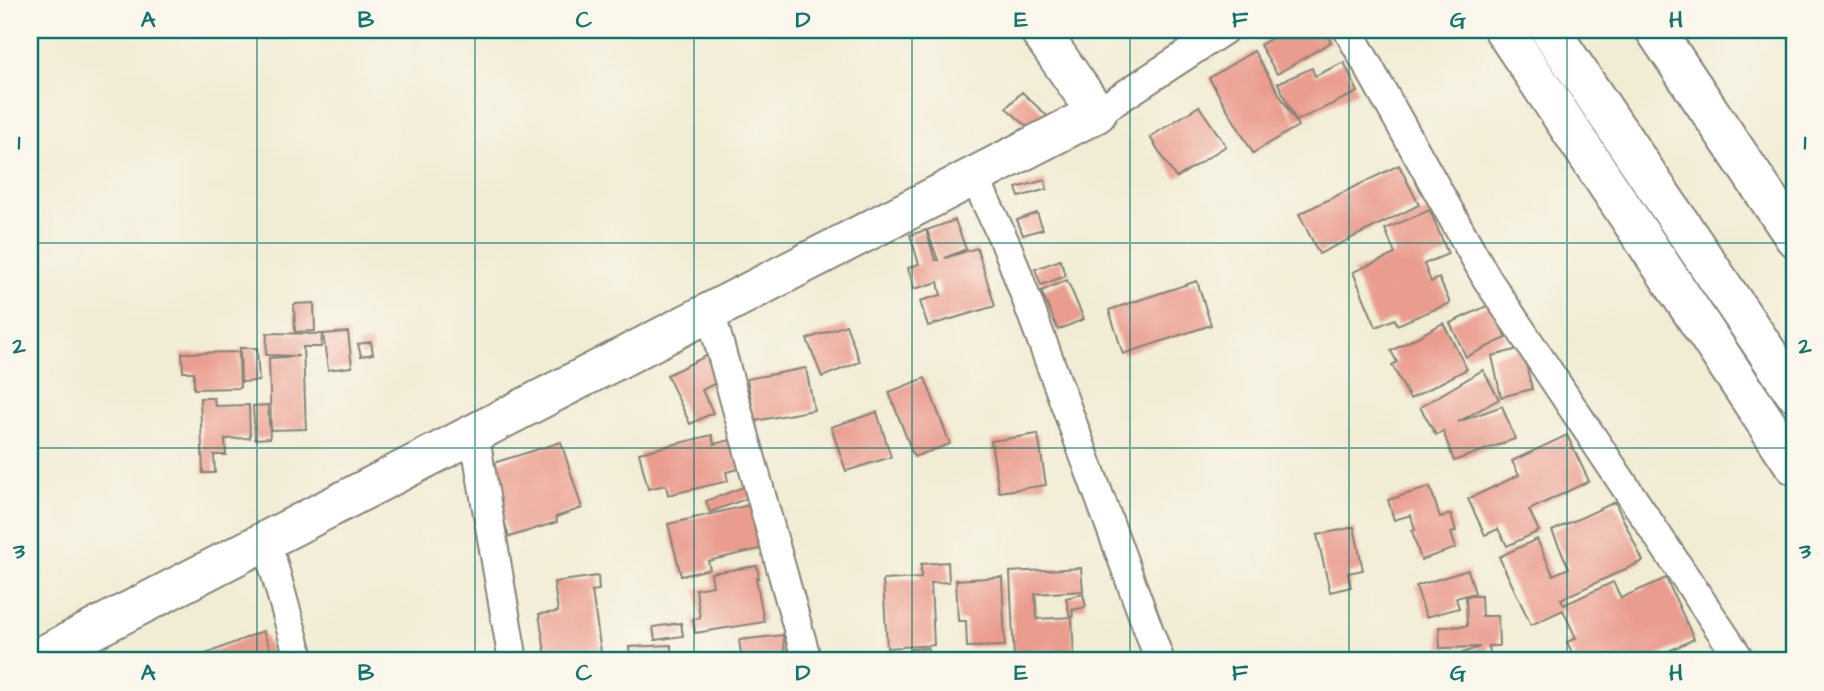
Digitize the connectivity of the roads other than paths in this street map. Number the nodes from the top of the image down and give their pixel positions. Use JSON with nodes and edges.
{"nodes":[{"id":1,"x":1039,"y":30,"type":"edge"},
{"id":2,"x":1224,"y":30,"type":"edge"},
{"id":3,"x":1348,"y":30,"type":"edge"},
{"id":4,"x":1504,"y":30,"type":"edge"},
{"id":5,"x":1550,"y":30,"type":"edge"},
{"id":6,"x":1655,"y":30,"type":"edge"},
{"id":7,"x":1097,"y":113,"type":"junction"},
{"id":8,"x":974,"y":176,"type":"junction"},
{"id":9,"x":1794,"y":237,"type":"edge"},
{"id":10,"x":710,"y":311,"type":"junction"},
{"id":11,"x":1794,"y":392,"type":"edge"},
{"id":12,"x":474,"y":432,"type":"junction"},
{"id":13,"x":1794,"y":464,"type":"edge"},
{"id":14,"x":266,"y":540,"type":"junction"},
{"id":15,"x":32,"y":661,"type":"edge"},
{"id":16,"x":300,"y":661,"type":"edge"},
{"id":17,"x":513,"y":661,"type":"edge"},
{"id":18,"x":807,"y":661,"type":"edge"},
{"id":19,"x":1160,"y":661,"type":"edge"},
{"id":20,"x":1741,"y":661,"type":"edge"}],
"edges":[{"from":1,"to":7,"type":"main road"},
{"from":2,"to":7,"type":"street"},
{"from":3,"to":20,"type":"street"},
{"from":4,"to":13,"type":"main road"},
{"from":5,"to":11,"type":"main road"},
{"from":6,"to":9,"type":"main road"},
{"from":7,"to":8,"type":"main road"},
{"from":8,"to":10,"type":"main road"},
{"from":8,"to":19,"type":"street"},
{"from":10,"to":12,"type":"main road"},
{"from":10,"to":18,"type":"street"},
{"from":12,"to":14,"type":"main road"},
{"from":12,"to":17,"type":"street"},
{"from":14,"to":15,"type":"main road"},
{"from":14,"to":16,"type":"street"}]}
